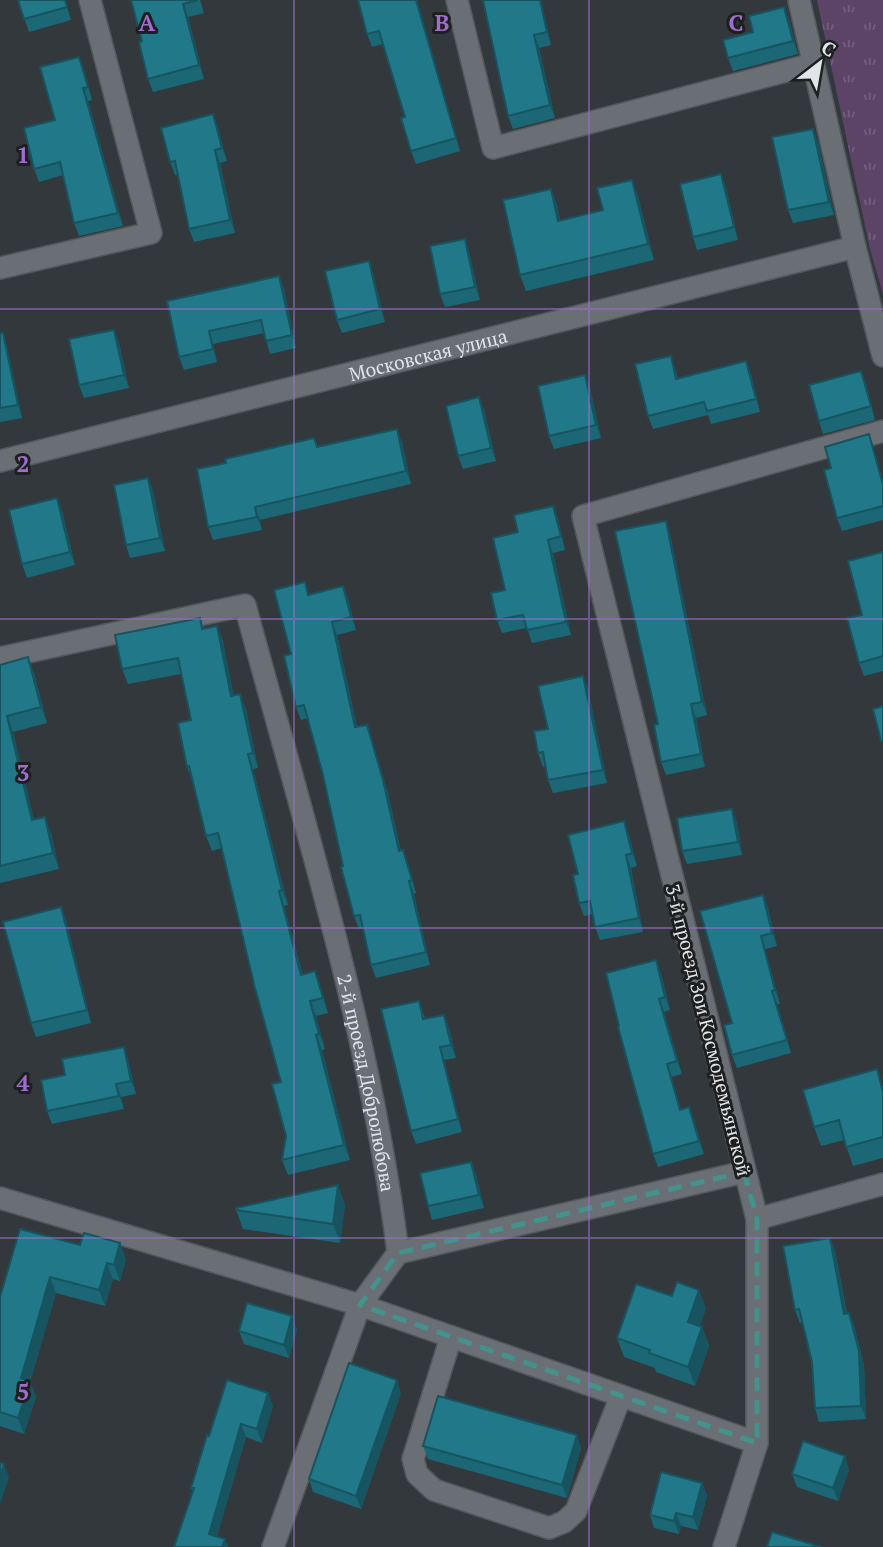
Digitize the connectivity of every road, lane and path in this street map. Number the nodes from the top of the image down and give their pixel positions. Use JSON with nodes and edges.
{"nodes":[{"id":1,"x":90,"y":0,"type":"edge"},
{"id":2,"x":457,"y":0,"type":"edge"},
{"id":3,"x":799,"y":0,"type":"edge"},
{"id":4,"x":813,"y":64,"type":"junction"},
{"id":5,"x":855,"y":247,"type":"junction"},
{"id":6,"x":0,"y":268,"type":"edge"},
{"id":7,"x":883,"y":356,"type":"edge"},
{"id":8,"x":883,"y":430,"type":"edge"},
{"id":9,"x":0,"y":461,"type":"edge"},
{"id":10,"x":0,"y":657,"type":"edge"},
{"id":11,"x":744,"y":1172,"type":"junction"},
{"id":12,"x":883,"y":1184,"type":"edge"},
{"id":13,"x":0,"y":1198,"type":"edge"},
{"id":14,"x":757,"y":1219,"type":"junction"},
{"id":15,"x":398,"y":1253,"type":"junction"},
{"id":16,"x":360,"y":1305,"type":"junction"},
{"id":17,"x":451,"y":1337,"type":"junction"},
{"id":18,"x":621,"y":1396,"type":"junction"},
{"id":19,"x":757,"y":1443,"type":"junction"},
{"id":20,"x":273,"y":1547,"type":"edge"},
{"id":21,"x":724,"y":1547,"type":"edge"}],
"edges":[{"from":1,"to":6,"type":"street"},
{"from":2,"to":4,"type":"street"},
{"from":3,"to":4,"type":"street"},
{"from":4,"to":5,"type":"street"},
{"from":5,"to":7,"type":"street"},
{"from":5,"to":9,"type":"street","name":"Московская улица"},
{"from":8,"to":11,"type":"street","name":"3-й проезд Зои Космодемьянской"},
{"from":10,"to":15,"type":"street","name":"2-й проезд Добролюбова"},
{"from":11,"to":14,"type":"street","name":"3-й проезд Зои Космодемьянской"},
{"from":11,"to":15,"type":"street"},
{"from":12,"to":14,"type":"street"},
{"from":13,"to":16,"type":"street"},
{"from":14,"to":19,"type":"street","name":"3-й проезд Зои Космодемьянской"},
{"from":15,"to":16,"type":"street"},
{"from":16,"to":17,"type":"street"},
{"from":16,"to":20,"type":"street"},
{"from":17,"to":18,"type":"street"},
{"from":17,"to":18,"type":"street"},
{"from":18,"to":19,"type":"street"},
{"from":19,"to":21,"type":"street","name":"3-й проезд Зои Космодемьянской"}]}
